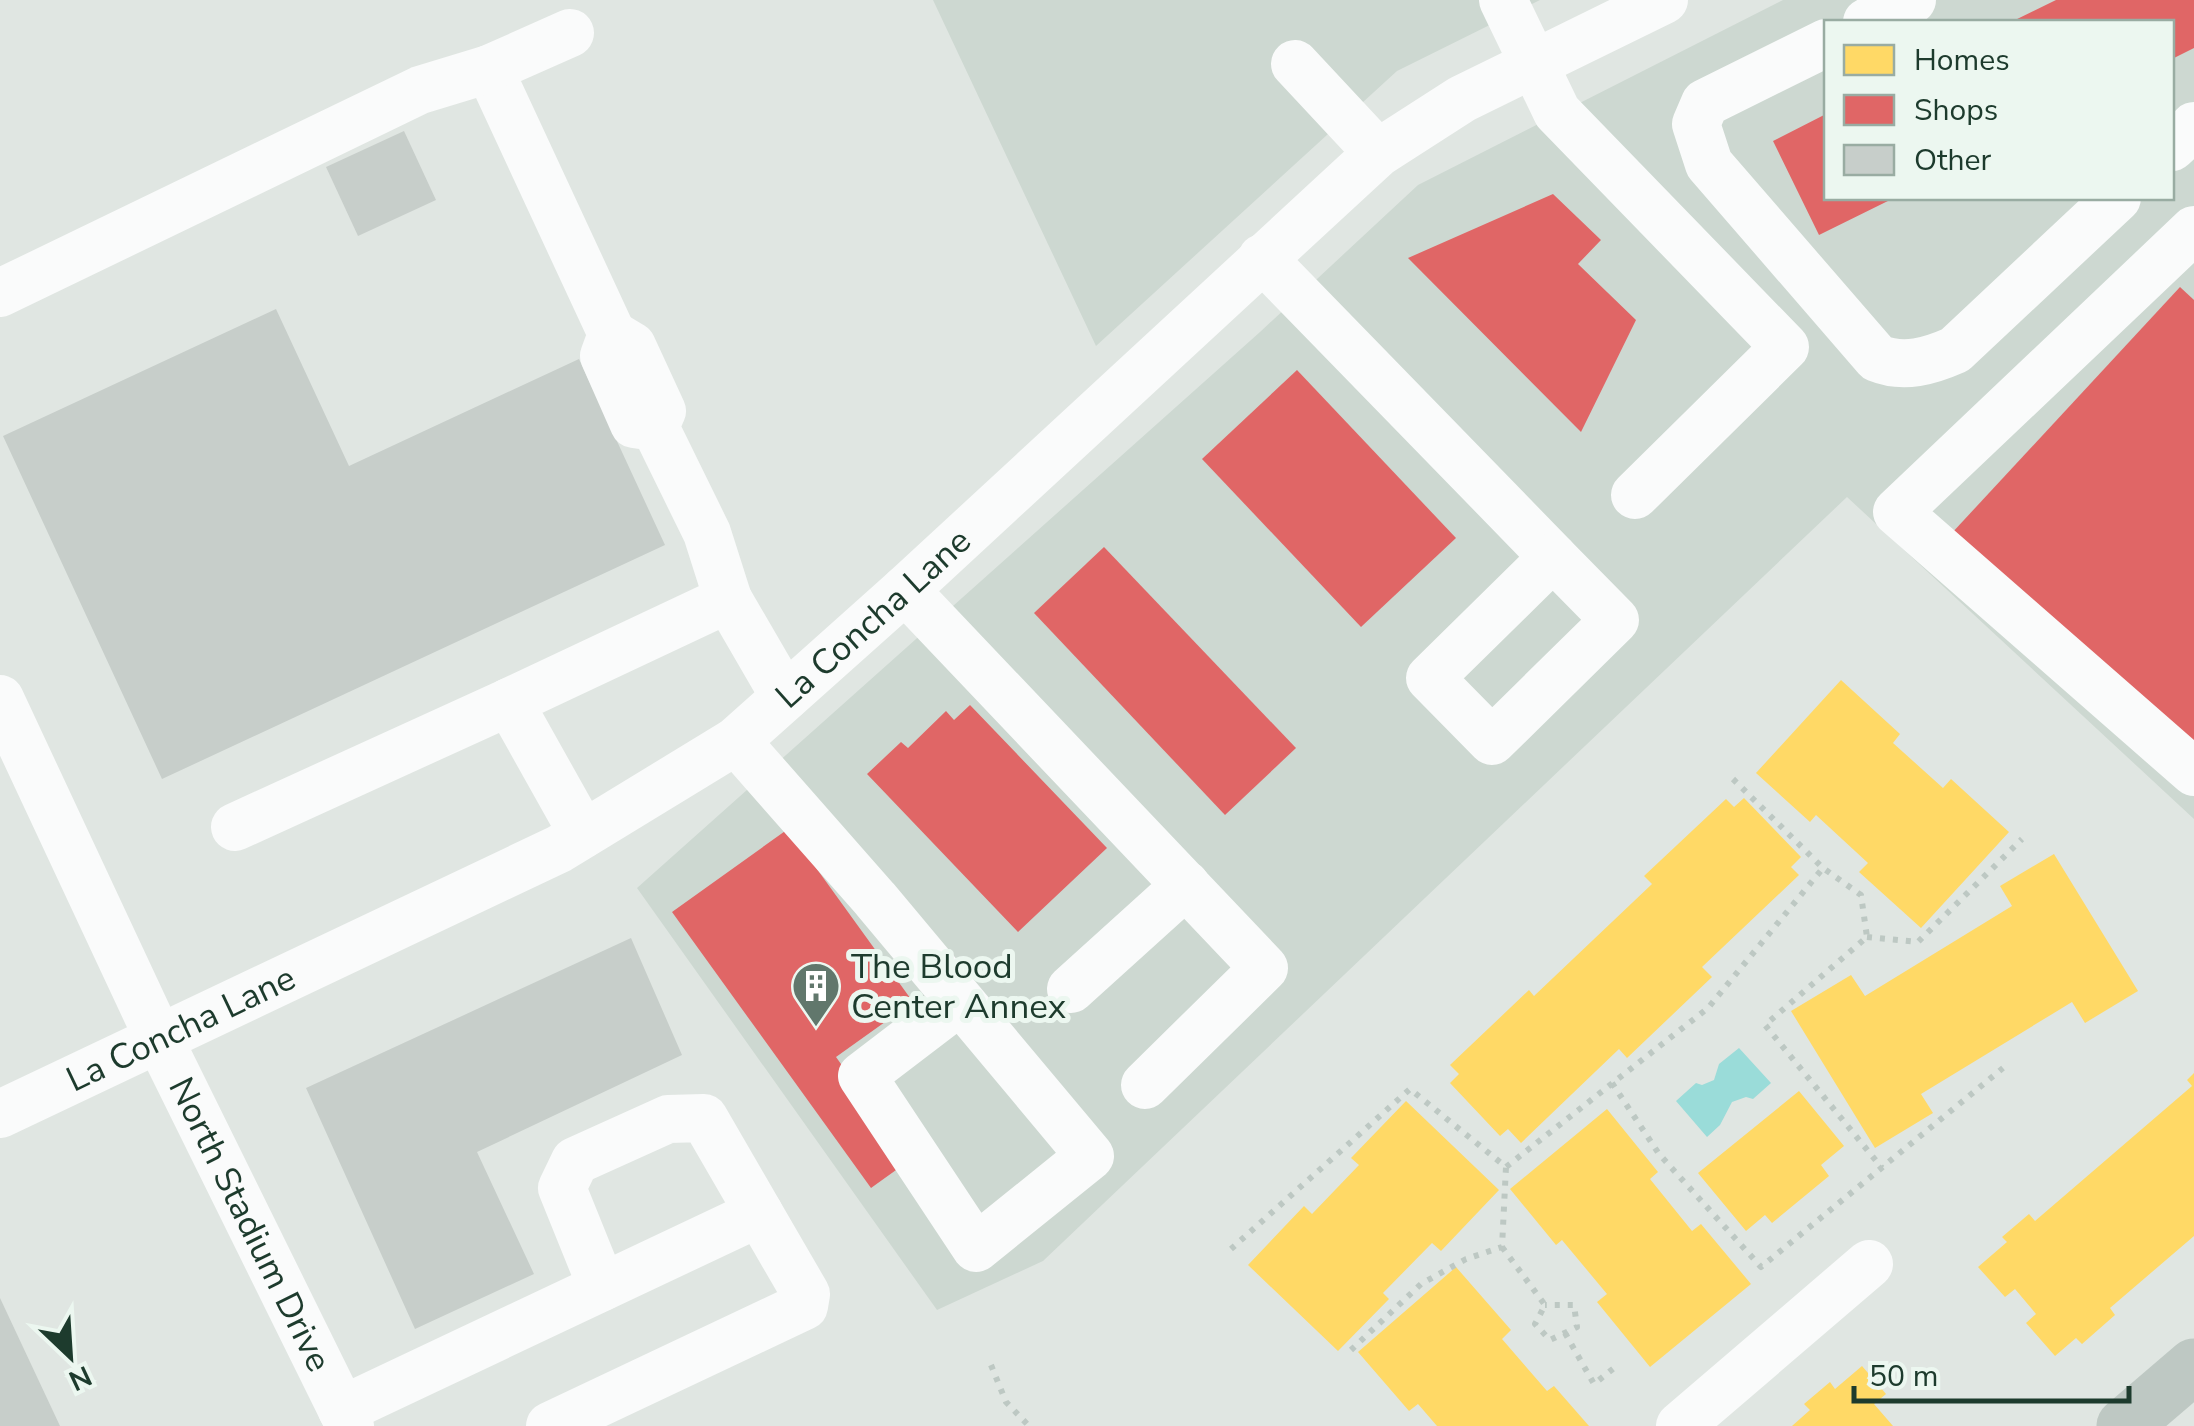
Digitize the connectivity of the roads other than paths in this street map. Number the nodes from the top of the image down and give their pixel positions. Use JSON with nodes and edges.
{"nodes":[{"id":1,"x":1504,"y":0,"type":"edge"},
{"id":2,"x":1664,"y":0,"type":"edge"},
{"id":3,"x":1912,"y":0,"type":"edge"},
{"id":4,"x":1871,"y":20,"type":"edge"},
{"id":5,"x":570,"y":33,"type":"dead end"},
{"id":6,"x":1824,"y":44,"type":"edge"},
{"id":7,"x":1535,"y":63,"type":"junction"},
{"id":8,"x":1295,"y":64,"type":"dead end"},
{"id":9,"x":488,"y":69,"type":"junction"},
{"id":10,"x":2194,"y":126,"type":"edge"},
{"id":11,"x":2174,"y":145,"type":"edge"},
{"id":12,"x":1378,"y":154,"type":"junction"},
{"id":13,"x":2115,"y":200,"type":"edge"},
{"id":14,"x":2194,"y":230,"type":"edge"},
{"id":15,"x":1262,"y":258,"type":"junction"},
{"id":16,"x":0,"y":293,"type":"edge"},
{"id":17,"x":1635,"y":495,"type":"dead end"},
{"id":18,"x":1553,"y":557,"type":"dead end"},
{"id":19,"x":906,"y":590,"type":"junction"},
{"id":20,"x":728,"y":599,"type":"junction"},
{"id":21,"x":785,"y":698,"type":"junction"},
{"id":22,"x":0,"y":699,"type":"edge"},
{"id":23,"x":509,"y":702,"type":"junction"},
{"id":24,"x":736,"y":741,"type":"junction"},
{"id":25,"x":2194,"y":772,"type":"edge"},
{"id":26,"x":236,"y":827,"type":"dead end"},
{"id":27,"x":583,"y":834,"type":"junction"},
{"id":28,"x":1186,"y":885,"type":"junction"},
{"id":29,"x":1071,"y":989,"type":"dead end"},
{"id":30,"x":959,"y":1002,"type":"junction"},
{"id":31,"x":158,"y":1037,"type":"junction"},
{"id":32,"x":1145,"y":1085,"type":"dead end"},
{"id":33,"x":1,"y":1111,"type":"edge"},
{"id":34,"x":759,"y":1213,"type":"junction"},
{"id":35,"x":1868,"y":1264,"type":"dead end"},
{"id":36,"x":602,"y":1287,"type":"junction"},
{"id":37,"x":2194,"y":1366,"type":"edge"},
{"id":38,"x":346,"y":1418,"type":"edge"},
{"id":39,"x":550,"y":1426,"type":"edge"},
{"id":40,"x":1680,"y":1426,"type":"edge"},
{"id":41,"x":2124,"y":1426,"type":"edge"}],
"edges":[{"from":1,"to":7,"type":"street"},
{"from":2,"to":7,"type":"street","name":"La Concha Lane"},
{"from":3,"to":4,"type":"street"},
{"from":5,"to":9,"type":"street"},
{"from":6,"to":13,"type":"street"},
{"from":7,"to":12,"type":"street","name":"La Concha Lane"},
{"from":7,"to":17,"type":"street"},
{"from":8,"to":12,"type":"street"},
{"from":9,"to":16,"type":"street"},
{"from":9,"to":20,"type":"street"},
{"from":10,"to":11,"type":"street"},
{"from":12,"to":15,"type":"street","name":"La Concha Lane"},
{"from":14,"to":25,"type":"street"},
{"from":15,"to":18,"type":"street"},
{"from":15,"to":19,"type":"street","name":"La Concha Lane"},
{"from":19,"to":21,"type":"street","name":"La Concha Lane"},
{"from":19,"to":28,"type":"street"},
{"from":20,"to":21,"type":"street"},
{"from":20,"to":23,"type":"street"},
{"from":21,"to":24,"type":"street","name":"La Concha Lane"},
{"from":22,"to":31,"type":"street","name":"North Stadium Drive"},
{"from":23,"to":26,"type":"street"},
{"from":23,"to":27,"type":"street"},
{"from":24,"to":27,"type":"street","name":"La Concha Lane"},
{"from":24,"to":30,"type":"street"},
{"from":27,"to":31,"type":"street","name":"La Concha Lane"},
{"from":28,"to":29,"type":"street"},
{"from":28,"to":32,"type":"street"},
{"from":30,"to":30,"type":"street"},
{"from":31,"to":33,"type":"street","name":"La Concha Lane"},
{"from":31,"to":38,"type":"street","name":"North Stadium Drive"},
{"from":34,"to":36,"type":"street"},
{"from":34,"to":36,"type":"street"},
{"from":34,"to":39,"type":"street"},
{"from":35,"to":40,"type":"street"},
{"from":36,"to":38,"type":"street"},
{"from":37,"to":41,"type":"main road"}]}
